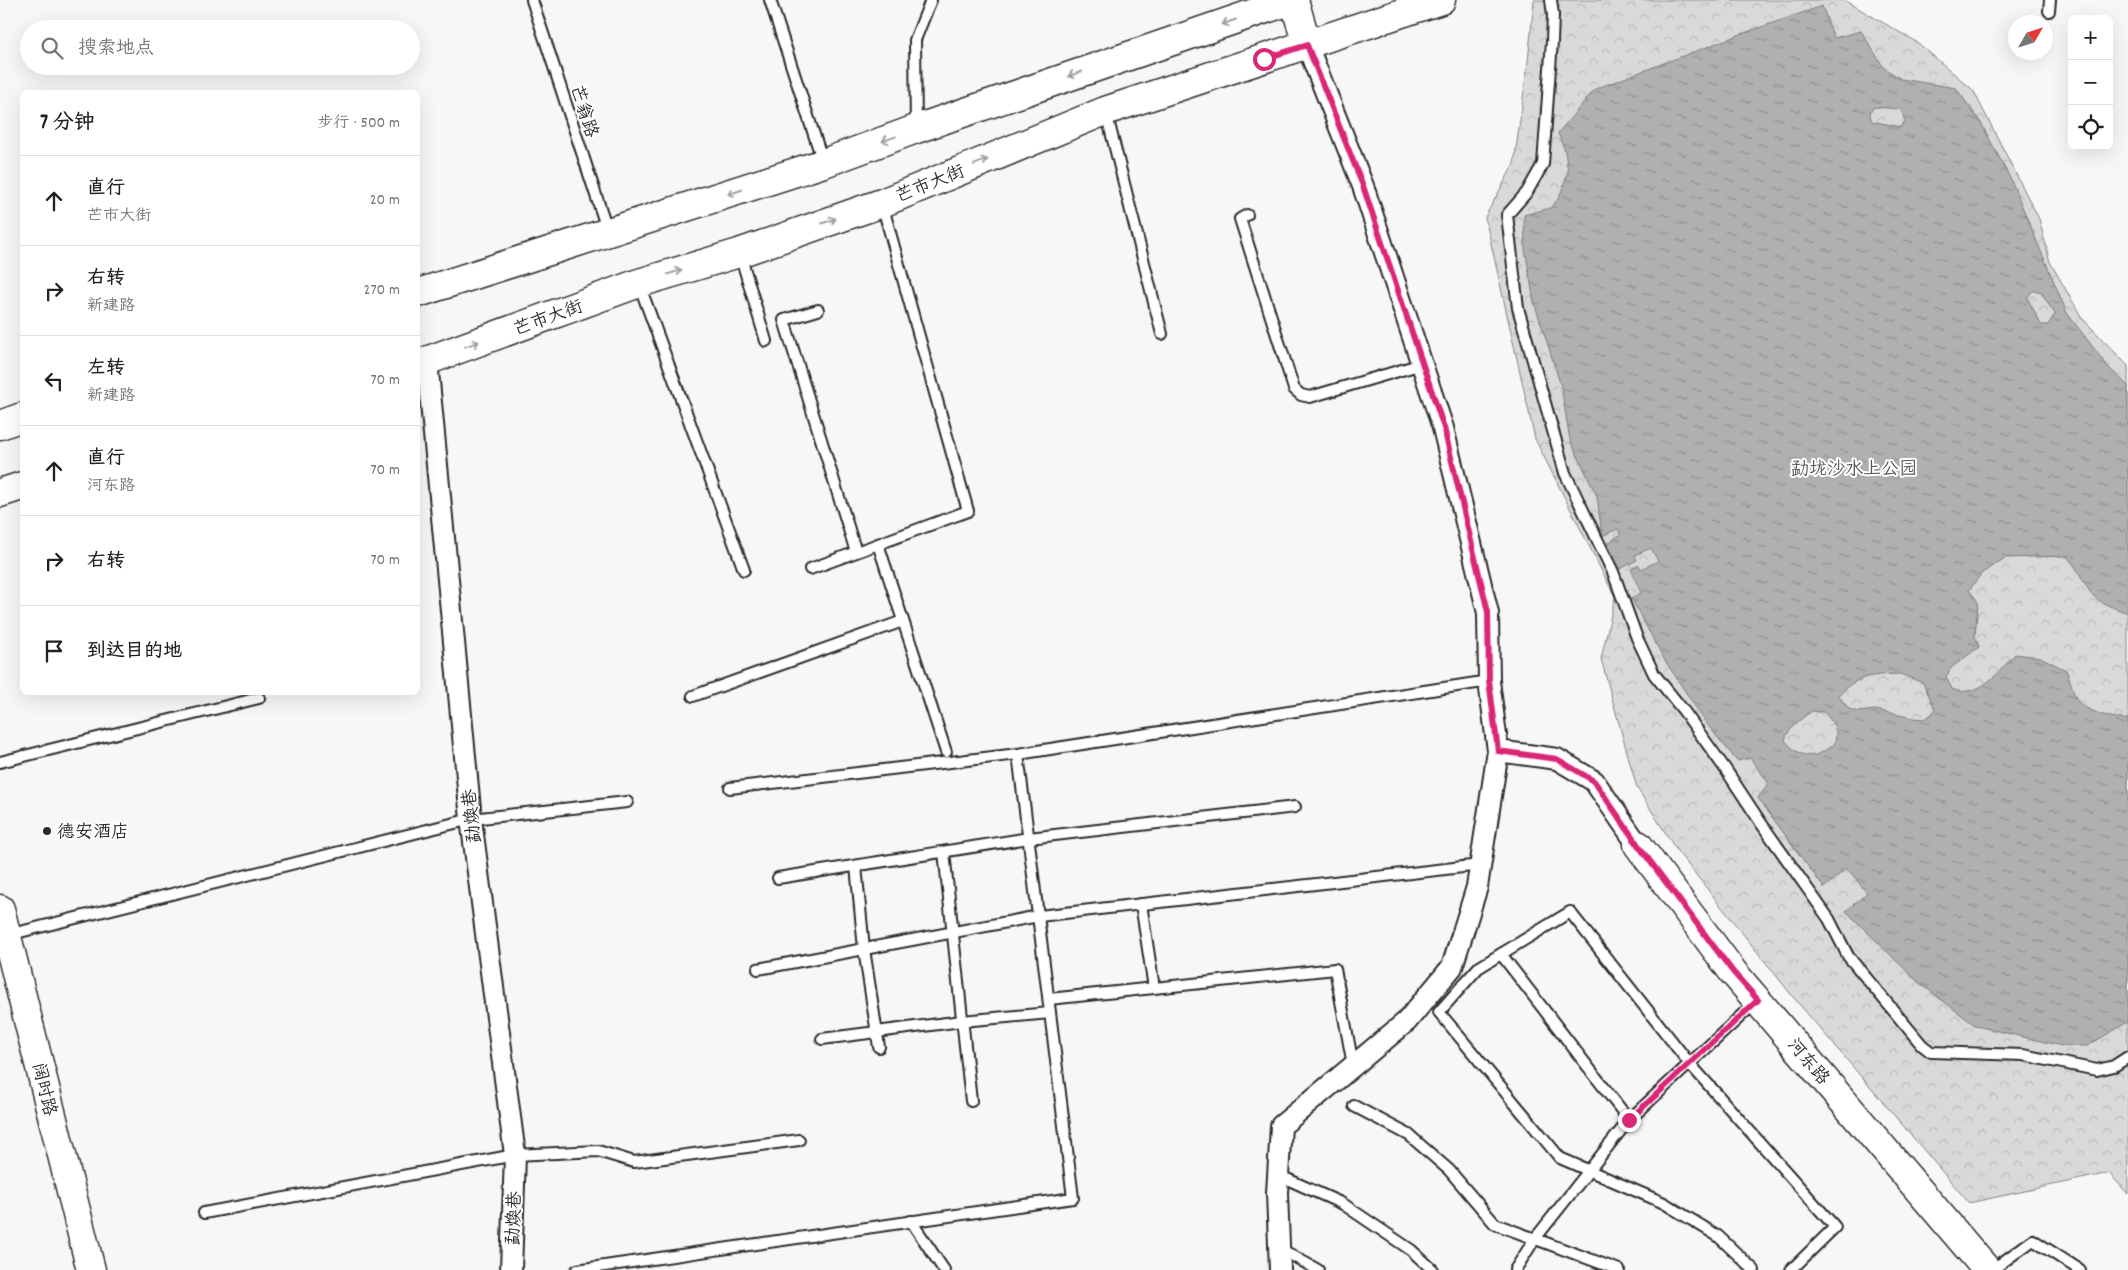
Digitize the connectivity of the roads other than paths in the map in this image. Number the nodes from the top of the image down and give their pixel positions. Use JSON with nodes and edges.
{"nodes":[{"id":1,"x":532,"y":0,"type":"edge"},
{"id":2,"x":770,"y":0,"type":"edge"},
{"id":3,"x":931,"y":0,"type":"edge"},
{"id":4,"x":1293,"y":0,"type":"edge"},
{"id":5,"x":1442,"y":0,"type":"edge"},
{"id":6,"x":1551,"y":0,"type":"edge"},
{"id":7,"x":1307,"y":45,"type":"junction"},
{"id":8,"x":1105,"y":111,"type":"junction"},
{"id":9,"x":916,"y":129,"type":"junction"},
{"id":10,"x":824,"y":163,"type":"junction"},
{"id":11,"x":882,"y":203,"type":"junction"},
{"id":12,"x":1247,"y":215,"type":"dead end"},
{"id":13,"x":608,"y":233,"type":"junction"},
{"id":14,"x":739,"y":253,"type":"junction"},
{"id":15,"x":639,"y":283,"type":"junction"},
{"id":16,"x":420,"y":292,"type":"edge"},
{"id":17,"x":818,"y":310,"type":"dead end"},
{"id":18,"x":1162,"y":334,"type":"dead end"},
{"id":19,"x":766,"y":341,"type":"dead end"},
{"id":20,"x":422,"y":362,"type":"edge"},
{"id":21,"x":1422,"y":364,"type":"junction"},
{"id":22,"x":20,"y":419,"type":"edge"},
{"id":23,"x":0,"y":425,"type":"edge"},
{"id":24,"x":20,"y":487,"type":"edge"},
{"id":25,"x":0,"y":493,"type":"edge"},
{"id":26,"x":878,"y":544,"type":"junction"},
{"id":27,"x":856,"y":552,"type":"junction"},
{"id":28,"x":810,"y":569,"type":"dead end"},
{"id":29,"x":744,"y":570,"type":"dead end"},
{"id":30,"x":903,"y":621,"type":"junction"},
{"id":31,"x":1489,"y":680,"type":"junction"},
{"id":32,"x":693,"y":696,"type":"dead end"},
{"id":33,"x":259,"y":698,"type":"dead end"},
{"id":34,"x":1498,"y":751,"type":"junction"},
{"id":35,"x":946,"y":752,"type":"dead end"},
{"id":36,"x":1018,"y":754,"type":"junction"},
{"id":37,"x":0,"y":762,"type":"edge"},
{"id":38,"x":730,"y":788,"type":"dead end"},
{"id":39,"x":627,"y":802,"type":"dead end"},
{"id":40,"x":1295,"y":807,"type":"dead end"},
{"id":41,"x":471,"y":819,"type":"junction"},
{"id":42,"x":1029,"y":838,"type":"junction"},
{"id":43,"x":1638,"y":845,"type":"joint"},
{"id":44,"x":944,"y":852,"type":"junction"},
{"id":45,"x":1480,"y":865,"type":"junction"},
{"id":46,"x":856,"y":866,"type":"junction"},
{"id":47,"x":778,"y":878,"type":"dead end"},
{"id":48,"x":1141,"y":904,"type":"junction"},
{"id":49,"x":0,"y":908,"type":"edge"},
{"id":50,"x":1039,"y":916,"type":"junction"},
{"id":51,"x":952,"y":932,"type":"junction"},
{"id":52,"x":3,"y":937,"type":"edge"},
{"id":53,"x":864,"y":949,"type":"junction"},
{"id":54,"x":1501,"y":954,"type":"junction"},
{"id":55,"x":758,"y":969,"type":"dead end"},
{"id":56,"x":1154,"y":988,"type":"junction"},
{"id":57,"x":1049,"y":999,"type":"junction"},
{"id":58,"x":1758,"y":1000,"type":"junction"},
{"id":59,"x":1050,"y":1013,"type":"junction"},
{"id":60,"x":962,"y":1021,"type":"junction"},
{"id":61,"x":877,"y":1032,"type":"junction"},
{"id":62,"x":822,"y":1040,"type":"dead end"},
{"id":63,"x":879,"y":1047,"type":"dead end"},
{"id":64,"x":2128,"y":1057,"type":"edge"},
{"id":65,"x":1690,"y":1064,"type":"junction"},
{"id":66,"x":1353,"y":1065,"type":"junction"},
{"id":67,"x":971,"y":1101,"type":"dead end"},
{"id":68,"x":1354,"y":1106,"type":"dead end"},
{"id":69,"x":1629,"y":1120,"type":"junction"},
{"id":70,"x":799,"y":1140,"type":"dead end"},
{"id":71,"x":515,"y":1156,"type":"junction"},
{"id":72,"x":1587,"y":1171,"type":"junction"},
{"id":73,"x":1278,"y":1175,"type":"junction"},
{"id":74,"x":204,"y":1213,"type":"dead end"},
{"id":75,"x":911,"y":1221,"type":"junction"},
{"id":76,"x":1534,"y":1240,"type":"junction"},
{"id":77,"x":1279,"y":1248,"type":"junction"},
{"id":78,"x":91,"y":1270,"type":"edge"},
{"id":79,"x":511,"y":1270,"type":"edge"},
{"id":80,"x":576,"y":1270,"type":"edge"},
{"id":81,"x":944,"y":1270,"type":"edge"},
{"id":82,"x":1280,"y":1270,"type":"edge"},
{"id":83,"x":1318,"y":1270,"type":"edge"},
{"id":84,"x":1433,"y":1270,"type":"edge"},
{"id":85,"x":1515,"y":1270,"type":"edge"},
{"id":86,"x":1619,"y":1270,"type":"edge"},
{"id":87,"x":1754,"y":1270,"type":"edge"},
{"id":88,"x":1792,"y":1270,"type":"edge"},
{"id":89,"x":1987,"y":1270,"type":"edge"},
{"id":90,"x":1992,"y":1270,"type":"edge"},
{"id":91,"x":2080,"y":1270,"type":"edge"}],
"edges":[{"from":1,"to":13,"type":"lane","name":"芒翁路"},
{"from":2,"to":10,"type":"lane"},
{"from":3,"to":9,"type":"lane"},
{"from":4,"to":7,"type":"main road"},
{"from":4,"to":9,"type":"main road","one_way":true},
{"from":5,"to":7,"type":"main road","name":"芒市大街"},
{"from":6,"to":64,"type":"lane"},
{"from":7,"to":8,"type":"main road","name":"芒市大街"},
{"from":7,"to":21,"type":"street"},
{"from":11,"to":8,"type":"main road","name":"芒市大街","one_way":true},
{"from":8,"to":18,"type":"lane"},
{"from":9,"to":10,"type":"main road","one_way":true},
{"from":10,"to":13,"type":"main road","one_way":true},
{"from":14,"to":11,"type":"main road","name":"芒市大街","one_way":true},
{"from":11,"to":26,"type":"lane"},
{"from":12,"to":21,"type":"lane"},
{"from":13,"to":16,"type":"main road"},
{"from":15,"to":14,"type":"main road","name":"芒市大街","one_way":true},
{"from":14,"to":19,"type":"lane"},
{"from":20,"to":15,"type":"main road","name":"芒市大街","one_way":true},
{"from":15,"to":29,"type":"lane"},
{"from":17,"to":27,"type":"lane"},
{"from":20,"to":41,"type":"street","name":"勐焕巷"},
{"from":21,"to":31,"type":"street"},
{"from":22,"to":23,"type":"main road"},
{"from":24,"to":25,"type":"main road"},
{"from":26,"to":27,"type":"lane"},
{"from":26,"to":30,"type":"lane"},
{"from":27,"to":28,"type":"lane"},
{"from":30,"to":32,"type":"lane"},
{"from":30,"to":35,"type":"lane"},
{"from":31,"to":34,"type":"street"},
{"from":31,"to":36,"type":"lane"},
{"from":33,"to":37,"type":"lane"},
{"from":34,"to":43,"type":"street"},
{"from":34,"to":45,"type":"street"},
{"from":36,"to":38,"type":"lane"},
{"from":36,"to":42,"type":"lane"},
{"from":39,"to":41,"type":"lane"},
{"from":40,"to":42,"type":"lane"},
{"from":41,"to":52,"type":"lane"},
{"from":41,"to":71,"type":"street","name":"勐焕巷"},
{"from":42,"to":44,"type":"lane"},
{"from":42,"to":50,"type":"lane"},
{"from":43,"to":58,"type":"main road","name":"河东路"},
{"from":44,"to":46,"type":"lane"},
{"from":44,"to":51,"type":"lane"},
{"from":45,"to":48,"type":"lane"},
{"from":45,"to":66,"type":"street"},
{"from":46,"to":47,"type":"lane"},
{"from":46,"to":53,"type":"lane"},
{"from":48,"to":50,"type":"lane"},
{"from":48,"to":56,"type":"lane"},
{"from":49,"to":52,"type":"main road","name":"阔时路"},
{"from":50,"to":51,"type":"lane"},
{"from":50,"to":57,"type":"lane"},
{"from":51,"to":53,"type":"lane"},
{"from":51,"to":60,"type":"lane"},
{"from":52,"to":78,"type":"main road","name":"阔时路"},
{"from":53,"to":55,"type":"lane"},
{"from":53,"to":61,"type":"lane"},
{"from":54,"to":65,"type":"lane"},
{"from":54,"to":69,"type":"lane"},
{"from":54,"to":72,"type":"lane"},
{"from":56,"to":57,"type":"lane"},
{"from":56,"to":66,"type":"lane"},
{"from":57,"to":59,"type":"lane"},
{"from":58,"to":65,"type":"lane"},
{"from":58,"to":89,"type":"main road","name":"河东路"},
{"from":59,"to":60,"type":"lane"},
{"from":59,"to":75,"type":"lane"},
{"from":60,"to":61,"type":"lane"},
{"from":60,"to":67,"type":"lane"},
{"from":61,"to":62,"type":"lane"},
{"from":61,"to":63,"type":"lane"},
{"from":65,"to":69,"type":"lane"},
{"from":65,"to":88,"type":"lane"},
{"from":66,"to":73,"type":"street"},
{"from":68,"to":76,"type":"lane"},
{"from":69,"to":72,"type":"lane"},
{"from":70,"to":71,"type":"lane"},
{"from":71,"to":74,"type":"lane"},
{"from":71,"to":79,"type":"street","name":"勐焕巷"},
{"from":72,"to":76,"type":"lane"},
{"from":72,"to":87,"type":"lane"},
{"from":73,"to":77,"type":"street"},
{"from":73,"to":84,"type":"lane"},
{"from":75,"to":80,"type":"lane"},
{"from":75,"to":81,"type":"lane"},
{"from":76,"to":85,"type":"lane"},
{"from":76,"to":86,"type":"lane"},
{"from":77,"to":82,"type":"street"},
{"from":77,"to":83,"type":"lane"},
{"from":90,"to":91,"type":"lane"}]}
